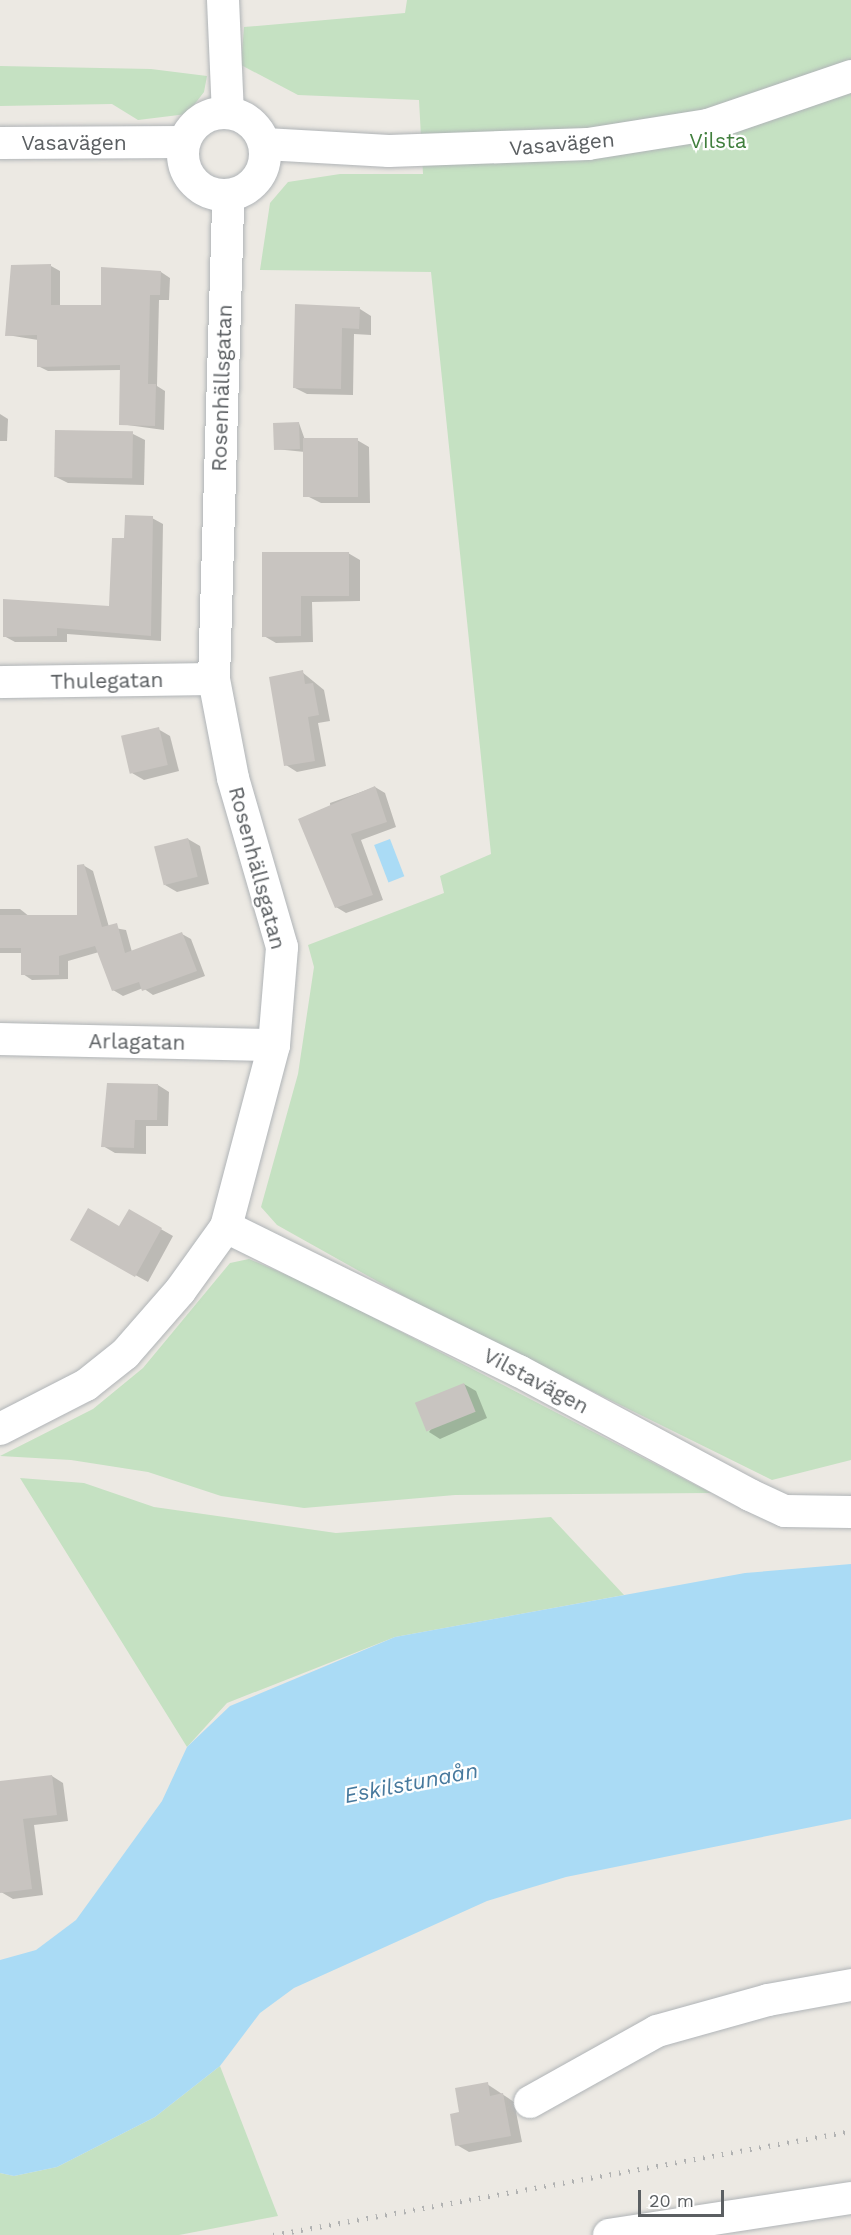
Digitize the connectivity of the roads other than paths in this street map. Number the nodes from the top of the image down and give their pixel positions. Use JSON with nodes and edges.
{"nodes":[{"id":1,"x":223,"y":0,"type":"edge"},
{"id":2,"x":851,"y":76,"type":"edge"},
{"id":3,"x":228,"y":112,"type":"junction"},
{"id":4,"x":184,"y":142,"type":"junction"},
{"id":5,"x":0,"y":143,"type":"edge"},
{"id":6,"x":265,"y":144,"type":"junction"},
{"id":7,"x":228,"y":195,"type":"junction"},
{"id":8,"x":214,"y":679,"type":"junction"},
{"id":9,"x":0,"y":682,"type":"edge"},
{"id":10,"x":0,"y":1039,"type":"edge"},
{"id":11,"x":274,"y":1046,"type":"junction"},
{"id":12,"x":226,"y":1227,"type":"junction"},
{"id":13,"x":0,"y":1430,"type":"edge"},
{"id":14,"x":851,"y":1512,"type":"edge"},
{"id":15,"x":851,"y":1985,"type":"edge"},
{"id":16,"x":530,"y":2102,"type":"dead end"},
{"id":17,"x":851,"y":2198,"type":"edge"},
{"id":18,"x":609,"y":2235,"type":"edge"}],
"edges":[{"from":1,"to":3,"type":"street"},
{"from":2,"to":6,"type":"street","name":"Vasavägen"},
{"from":3,"to":4,"type":"street"},
{"from":3,"to":6,"type":"street"},
{"from":4,"to":5,"type":"street","name":"Vasavägen"},
{"from":4,"to":7,"type":"street"},
{"from":6,"to":7,"type":"street"},
{"from":7,"to":8,"type":"street","name":"Rosenhällsgatan"},
{"from":8,"to":9,"type":"street","name":"Thulegatan"},
{"from":8,"to":11,"type":"street","name":"Rosenhällsgatan"},
{"from":10,"to":11,"type":"street","name":"Arlagatan"},
{"from":11,"to":12,"type":"street","name":"Rosenhällsgatan"},
{"from":12,"to":13,"type":"street","name":"Rosenhällsgatan"},
{"from":12,"to":14,"type":"street","name":"Vilstavägen"},
{"from":15,"to":16,"type":"street"},
{"from":17,"to":18,"type":"street"}]}
